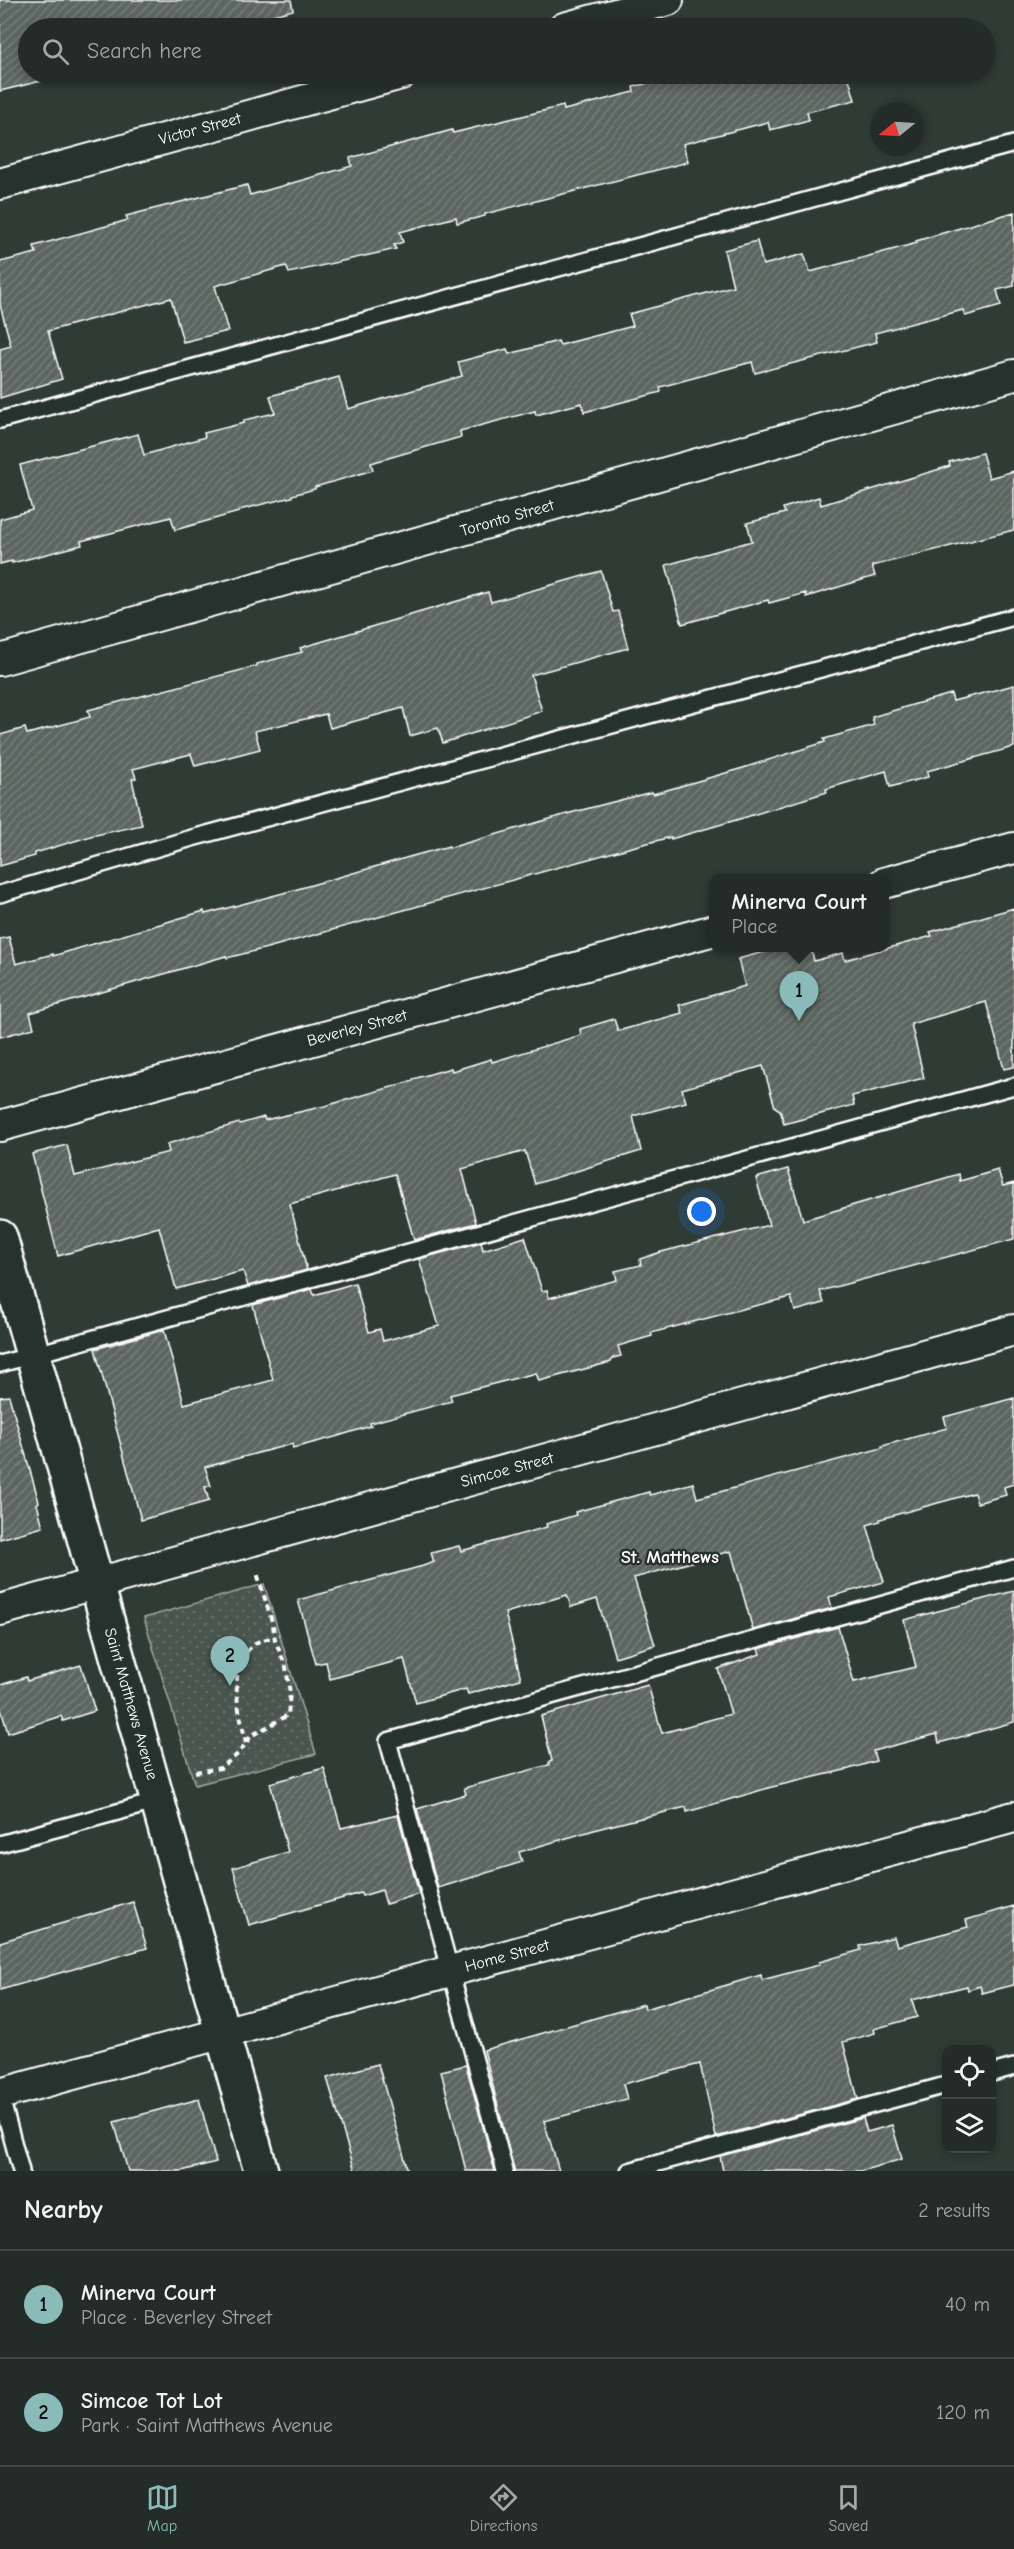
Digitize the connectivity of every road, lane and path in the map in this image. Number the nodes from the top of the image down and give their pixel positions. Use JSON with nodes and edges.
{"nodes":[{"id":1,"x":668,"y":0,"type":"edge"},
{"id":2,"x":601,"y":18,"type":"edge"},
{"id":3,"x":365,"y":84,"type":"edge"},
{"id":4,"x":1014,"y":144,"type":"edge"},
{"id":5,"x":0,"y":184,"type":"edge"},
{"id":6,"x":1014,"y":375,"type":"edge"},
{"id":7,"x":0,"y":420,"type":"edge"},
{"id":8,"x":1014,"y":617,"type":"edge"},
{"id":9,"x":0,"y":660,"type":"edge"},
{"id":10,"x":1014,"y":848,"type":"edge"},
{"id":11,"x":889,"y":882,"type":"edge"},
{"id":12,"x":0,"y":894,"type":"edge"},
{"id":13,"x":709,"y":931,"type":"edge"},
{"id":14,"x":1014,"y":1086,"type":"edge"},
{"id":15,"x":0,"y":1126,"type":"edge"},
{"id":16,"x":0,"y":1237,"type":"edge"},
{"id":17,"x":1014,"y":1330,"type":"edge"},
{"id":18,"x":32,"y":1355,"type":"junction"},
{"id":19,"x":0,"y":1364,"type":"edge"},
{"id":20,"x":1014,"y":1568,"type":"edge"},
{"id":21,"x":256,"y":1573,"type":"dead end"},
{"id":22,"x":97,"y":1584,"type":"junction"},
{"id":23,"x":0,"y":1610,"type":"edge"},
{"id":24,"x":275,"y":1637,"type":"junction"},
{"id":25,"x":246,"y":1743,"type":"junction"},
{"id":26,"x":195,"y":1772,"type":"dead end"},
{"id":27,"x":158,"y":1801,"type":"junction"},
{"id":28,"x":1014,"y":1817,"type":"edge"},
{"id":29,"x":0,"y":1844,"type":"edge"},
{"id":30,"x":451,"y":1971,"type":"junction"},
{"id":31,"x":222,"y":2034,"type":"junction"},
{"id":32,"x":1014,"y":2067,"type":"edge"},
{"id":33,"x":996,"y":2072,"type":"edge"},
{"id":34,"x":942,"y":2086,"type":"edge"},
{"id":35,"x":0,"y":2094,"type":"edge"},
{"id":36,"x":21,"y":2171,"type":"edge"},
{"id":37,"x":261,"y":2171,"type":"edge"},
{"id":38,"x":505,"y":2171,"type":"edge"},
{"id":39,"x":629,"y":2171,"type":"edge"}],
"edges":[{"from":1,"to":2,"type":"street"},
{"from":3,"to":5,"type":"street","name":"Victor Street"},
{"from":4,"to":7,"type":"lane"},
{"from":6,"to":9,"type":"street","name":"Toronto Street"},
{"from":8,"to":12,"type":"lane"},
{"from":10,"to":11,"type":"street"},
{"from":13,"to":15,"type":"street","name":"Beverley Street"},
{"from":14,"to":18,"type":"lane"},
{"from":16,"to":18,"type":"street","name":"Saint Matthews Avenue"},
{"from":17,"to":22,"type":"street","name":"Simcoe Street"},
{"from":18,"to":19,"type":"lane"},
{"from":18,"to":22,"type":"street","name":"Saint Matthews Avenue"},
{"from":20,"to":30,"type":"lane"},
{"from":21,"to":24,"type":"path"},
{"from":22,"to":23,"type":"street","name":"Simcoe Street"},
{"from":22,"to":27,"type":"street","name":"Saint Matthews Avenue"},
{"from":24,"to":25,"type":"path"},
{"from":24,"to":25,"type":"path"},
{"from":25,"to":26,"type":"path"},
{"from":27,"to":29,"type":"lane"},
{"from":27,"to":31,"type":"street","name":"Saint Matthews Avenue"},
{"from":28,"to":30,"type":"street","name":"Home Street"},
{"from":30,"to":31,"type":"street","name":"Home Street"},
{"from":30,"to":38,"type":"lane"},
{"from":31,"to":35,"type":"street","name":"Home Street"},
{"from":31,"to":37,"type":"street","name":"Saint Matthews Avenue"},
{"from":32,"to":33,"type":"lane"},
{"from":34,"to":39,"type":"lane"},
{"from":35,"to":36,"type":"lane"}]}
